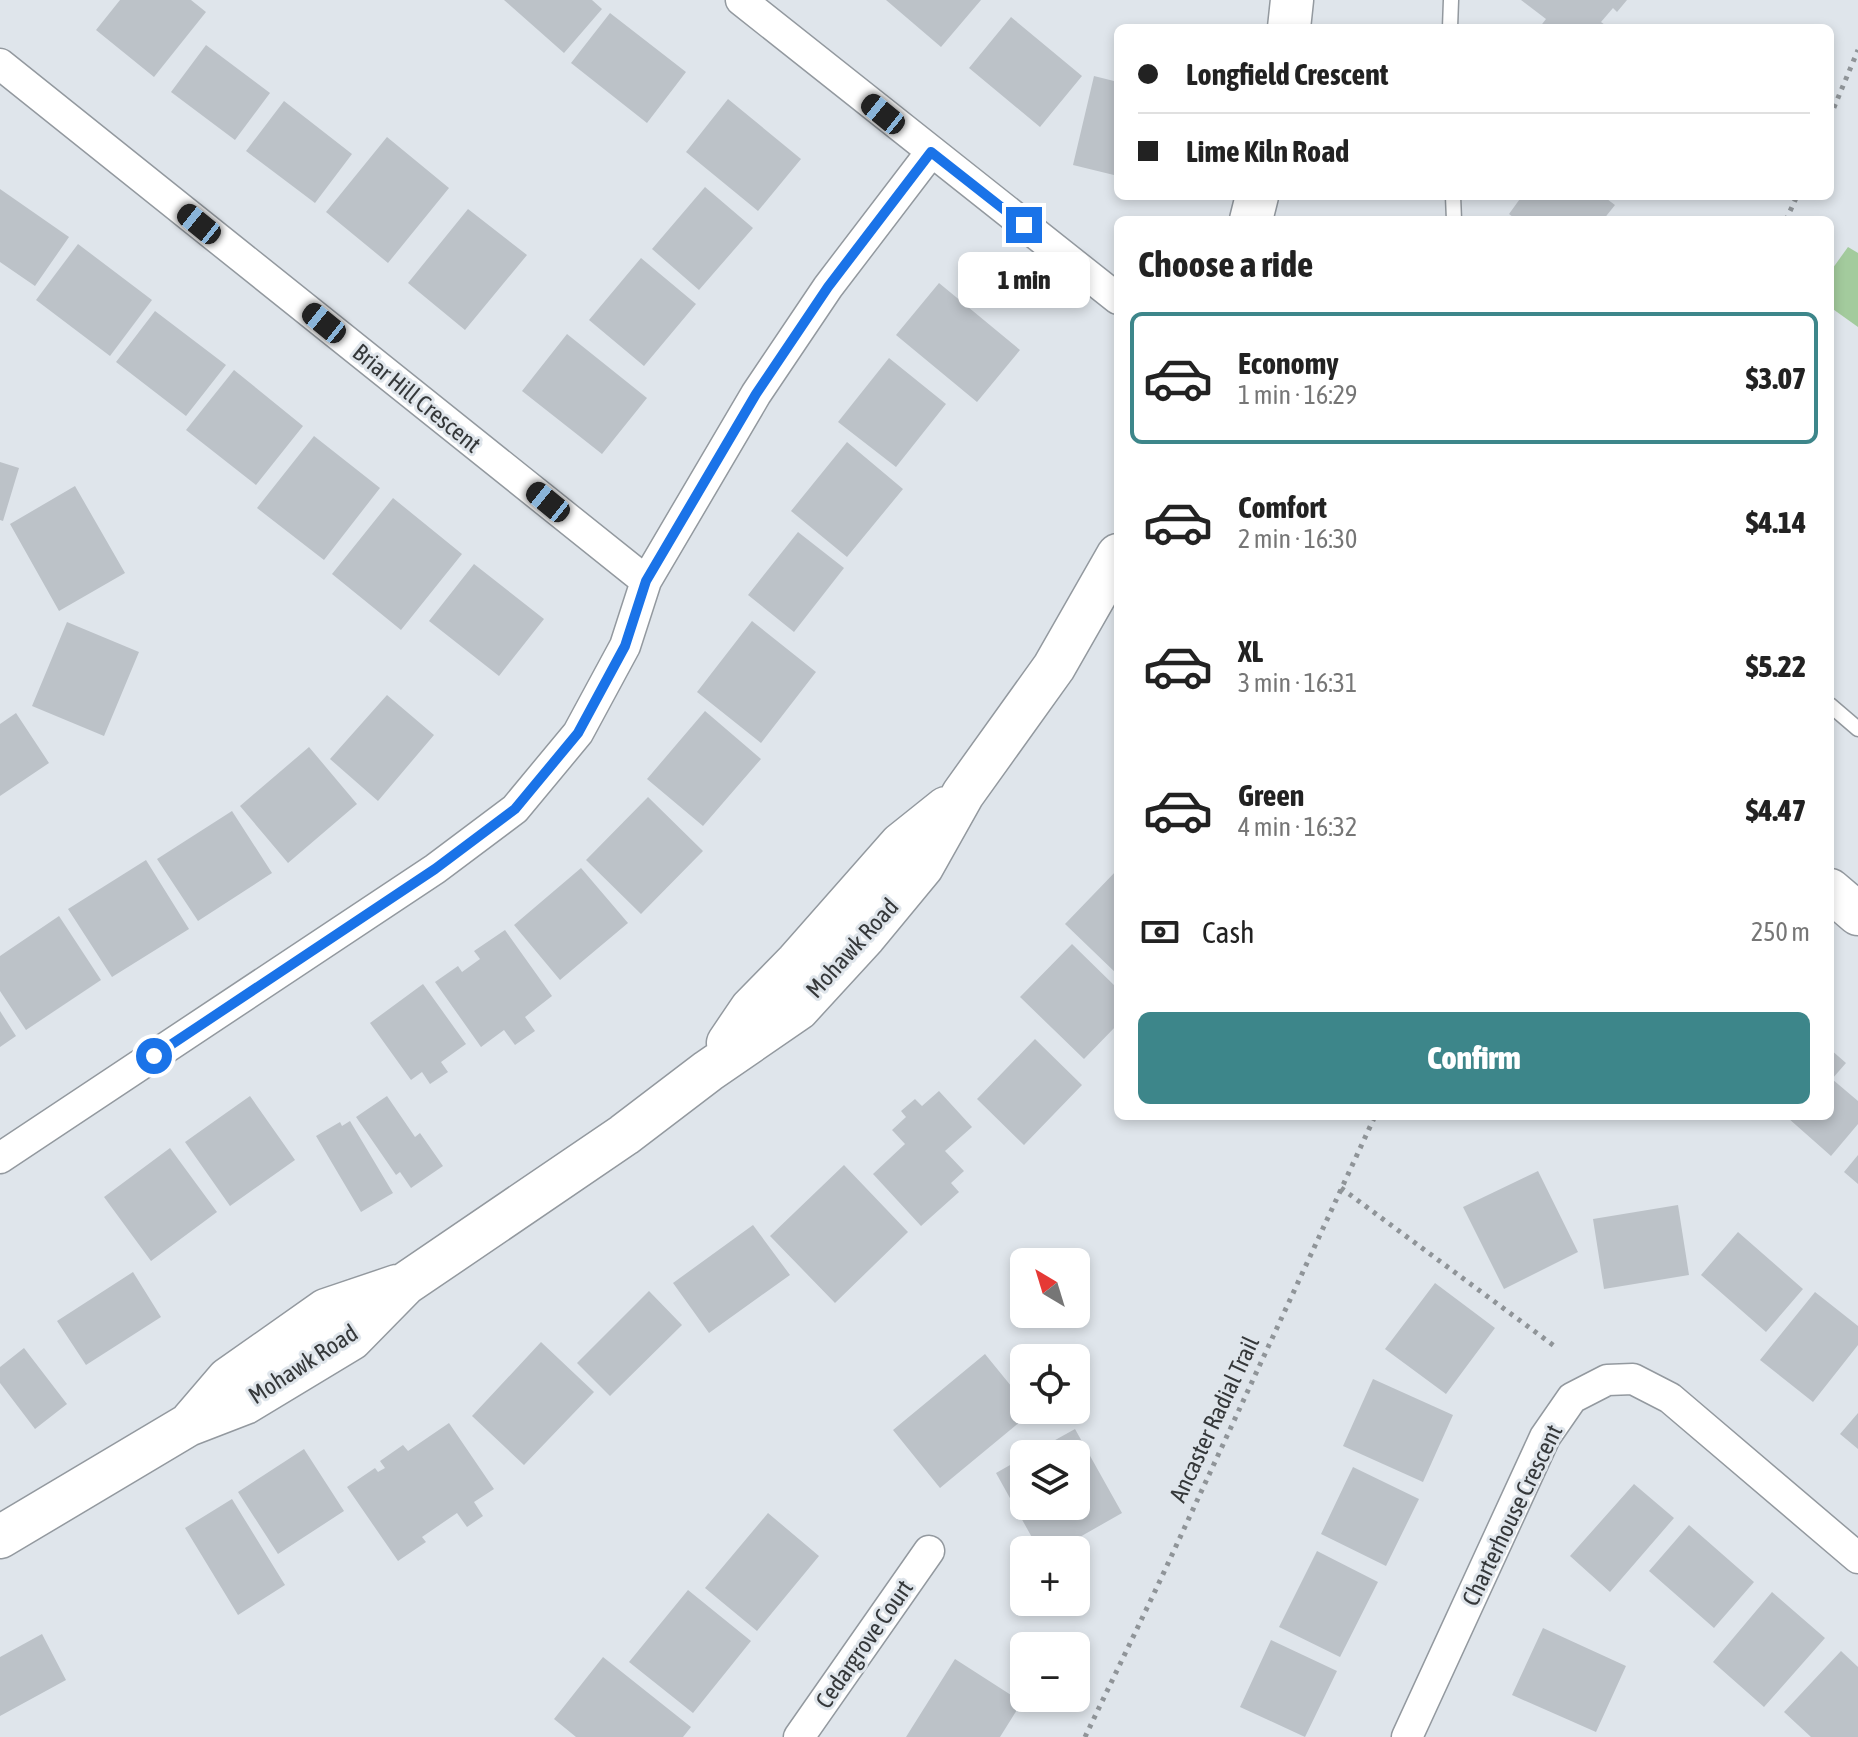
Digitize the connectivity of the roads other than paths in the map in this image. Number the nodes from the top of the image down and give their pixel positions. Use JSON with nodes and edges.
{"nodes":[{"id":1,"x":741,"y":0,"type":"edge"},
{"id":2,"x":1292,"y":0,"type":"edge"},
{"id":3,"x":1451,"y":0,"type":"edge"},
{"id":4,"x":1289,"y":24,"type":"edge"},
{"id":5,"x":1450,"y":24,"type":"edge"},
{"id":6,"x":0,"y":64,"type":"edge"},
{"id":7,"x":931,"y":152,"type":"junction"},
{"id":8,"x":1114,"y":296,"type":"edge"},
{"id":9,"x":1114,"y":562,"type":"edge"},
{"id":10,"x":646,"y":581,"type":"junction"},
{"id":11,"x":1834,"y":708,"type":"edge"},
{"id":12,"x":1858,"y":729,"type":"edge"},
{"id":13,"x":1834,"y":893,"type":"edge"},
{"id":14,"x":1858,"y":914,"type":"edge"},
{"id":15,"x":0,"y":1158,"type":"edge"},
{"id":16,"x":0,"y":1537,"type":"edge"},
{"id":17,"x":929,"y":1551,"type":"dead end"},
{"id":18,"x":1858,"y":1558,"type":"edge"},
{"id":19,"x":799,"y":1737,"type":"edge"},
{"id":20,"x":1407,"y":1737,"type":"edge"}],
"edges":[{"from":1,"to":7,"type":"street"},
{"from":2,"to":4,"type":"main road"},
{"from":3,"to":5,"type":"lane"},
{"from":6,"to":10,"type":"street","name":"Briar Hill Crescent"},
{"from":7,"to":8,"type":"street"},
{"from":7,"to":10,"type":"street"},
{"from":9,"to":16,"type":"main road","name":"Mohawk Road"},
{"from":10,"to":15,"type":"street"},
{"from":11,"to":12,"type":"lane"},
{"from":13,"to":14,"type":"main road"},
{"from":17,"to":19,"type":"street","name":"Cedargrove Court"},
{"from":18,"to":20,"type":"street","name":"Charterhouse Crescent"}]}
